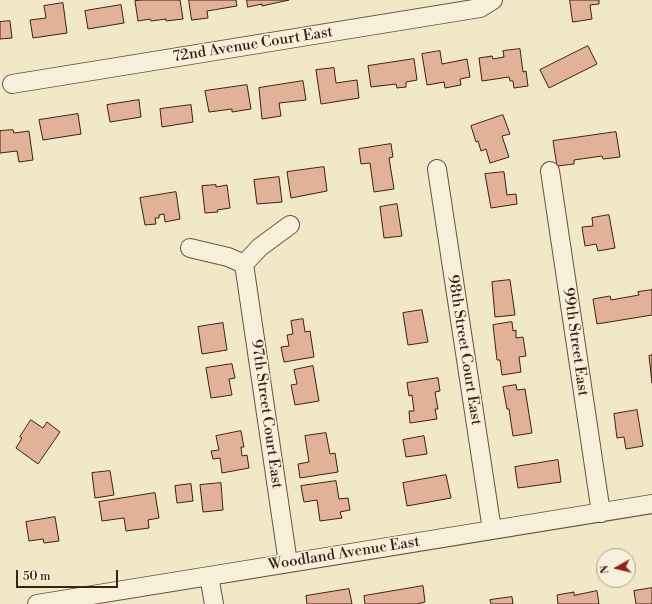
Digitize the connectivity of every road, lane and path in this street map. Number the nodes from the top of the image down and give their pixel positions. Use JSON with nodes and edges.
{"nodes":[{"id":1,"x":493,"y":0,"type":"edge"},
{"id":2,"x":12,"y":84,"type":"dead end"},
{"id":3,"x":437,"y":169,"type":"dead end"},
{"id":4,"x":550,"y":171,"type":"dead end"},
{"id":5,"x":290,"y":225,"type":"dead end"},
{"id":6,"x":190,"y":248,"type":"dead end"},
{"id":7,"x":244,"y":264,"type":"junction"},
{"id":8,"x":652,"y":504,"type":"edge"},
{"id":9,"x":601,"y":513,"type":"junction"},
{"id":10,"x":492,"y":530,"type":"junction"},
{"id":11,"x":288,"y":563,"type":"junction"},
{"id":12,"x":209,"y":576,"type":"junction"},
{"id":13,"x":37,"y":604,"type":"edge"},
{"id":14,"x":214,"y":604,"type":"edge"}],
"edges":[{"from":1,"to":2,"type":"street","name":"72nd Avenue Court East"},
{"from":3,"to":10,"type":"street","name":"98th Street Court East"},
{"from":4,"to":9,"type":"street","name":"99th Street East"},
{"from":5,"to":7,"type":"street"},
{"from":6,"to":7,"type":"street"},
{"from":7,"to":11,"type":"street","name":"97th Street Court East"},
{"from":8,"to":9,"type":"street","name":"Woodland Avenue East"},
{"from":9,"to":10,"type":"street","name":"Woodland Avenue East"},
{"from":10,"to":11,"type":"street","name":"Woodland Avenue East"},
{"from":11,"to":12,"type":"street","name":"Woodland Avenue East"},
{"from":12,"to":13,"type":"street","name":"Woodland Avenue East"},
{"from":12,"to":14,"type":"street"}]}
